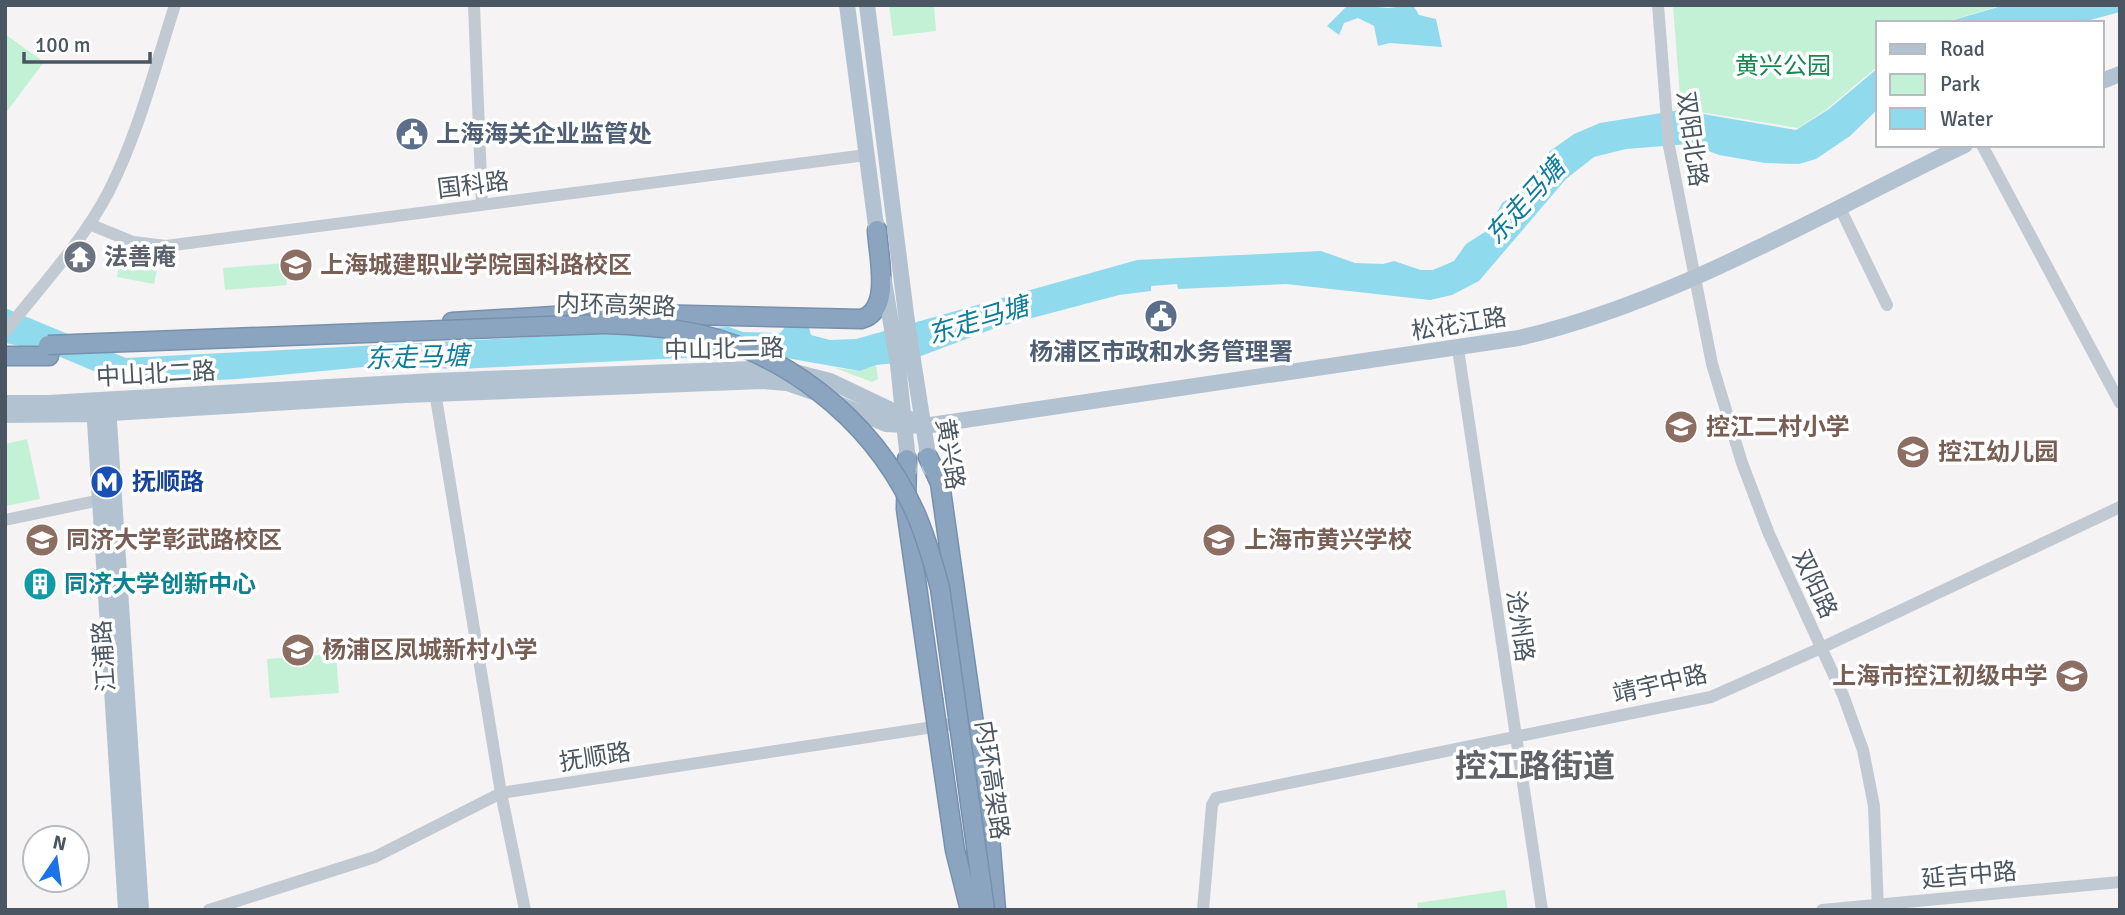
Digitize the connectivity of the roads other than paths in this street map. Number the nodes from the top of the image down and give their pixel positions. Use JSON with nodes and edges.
{"nodes":[{"id":1,"x":175,"y":5,"type":"edge"},
{"id":2,"x":474,"y":5,"type":"edge"},
{"id":3,"x":847,"y":5,"type":"edge"},
{"id":4,"x":867,"y":5,"type":"edge"},
{"id":5,"x":1658,"y":5,"type":"edge"},
{"id":6,"x":1961,"y":147,"type":"edge"},
{"id":7,"x":1983,"y":147,"type":"edge"},
{"id":8,"x":866,"y":155,"type":"junction"},
{"id":9,"x":482,"y":205,"type":"junction"},
{"id":10,"x":1839,"y":205,"type":"junction"},
{"id":11,"x":89,"y":224,"type":"junction"},
{"id":12,"x":877,"y":230,"type":"junction"},
{"id":13,"x":1694,"y":278,"type":"junction"},
{"id":14,"x":1887,"y":304,"type":"dead end"},
{"id":15,"x":899,"y":324,"type":"junction"},
{"id":16,"x":5,"y":332,"type":"edge"},
{"id":17,"x":217,"y":339,"type":"junction"},
{"id":18,"x":5,"y":345,"type":"edge"},
{"id":19,"x":1458,"y":349,"type":"junction"},
{"id":20,"x":5,"y":356,"type":"edge"},
{"id":21,"x":905,"y":362,"type":"junction"},
{"id":22,"x":435,"y":387,"type":"junction"},
{"id":23,"x":5,"y":403,"type":"edge"},
{"id":24,"x":2120,"y":403,"type":"edge"},
{"id":25,"x":101,"y":407,"type":"junction"},
{"id":26,"x":5,"y":415,"type":"edge"},
{"id":27,"x":904,"y":422,"type":"junction"},
{"id":28,"x":923,"y":426,"type":"junction"},
{"id":29,"x":928,"y":457,"type":"junction"},
{"id":30,"x":907,"y":459,"type":"junction"},
{"id":31,"x":100,"y":500,"type":"dead end"},
{"id":32,"x":2120,"y":507,"type":"edge"},
{"id":33,"x":5,"y":520,"type":"edge"},
{"id":34,"x":1821,"y":648,"type":"junction"},
{"id":35,"x":967,"y":722,"type":"junction"},
{"id":36,"x":944,"y":725,"type":"junction"},
{"id":37,"x":1515,"y":737,"type":"junction"},
{"id":38,"x":501,"y":793,"type":"junction"},
{"id":39,"x":2120,"y":882,"type":"edge"},
{"id":40,"x":1878,"y":907,"type":"edge"},
{"id":41,"x":126,"y":910,"type":"edge"},
{"id":42,"x":141,"y":910,"type":"edge"},
{"id":43,"x":209,"y":910,"type":"edge"},
{"id":44,"x":525,"y":910,"type":"edge"},
{"id":45,"x":971,"y":910,"type":"edge"},
{"id":46,"x":985,"y":910,"type":"edge"},
{"id":47,"x":994,"y":910,"type":"edge"},
{"id":48,"x":1203,"y":910,"type":"edge"},
{"id":49,"x":1542,"y":910,"type":"edge"},
{"id":50,"x":1822,"y":910,"type":"edge"}],
"edges":[{"from":1,"to":11,"type":"street"},
{"from":2,"to":9,"type":"street"},
{"from":3,"to":8,"type":"main road","name":"黄兴路"},
{"from":4,"to":15,"type":"main road","name":"黄兴路"},
{"from":5,"to":13,"type":"street","name":"双阳北路"},
{"from":6,"to":10,"type":"main road","name":"松花江路"},
{"from":7,"to":24,"type":"street"},
{"from":8,"to":9,"type":"street","name":"国科路"},
{"from":8,"to":12,"type":"main road","name":"黄兴路"},
{"from":9,"to":11,"type":"street","name":"国科路"},
{"from":10,"to":13,"type":"main road","name":"松花江路"},
{"from":10,"to":14,"type":"street"},
{"from":11,"to":16,"type":"street"},
{"from":12,"to":15,"type":"main road","name":"黄兴路"},
{"from":12,"to":17,"type":"highway","bridge":true},
{"from":13,"to":19,"type":"main road","name":"松花江路"},
{"from":13,"to":34,"type":"street","name":"双阳路"},
{"from":15,"to":21,"type":"main road","name":"黄兴路"},
{"from":17,"to":18,"type":"highway","name":"内环高架路","bridge":true},
{"from":17,"to":46,"type":"highway","name":"内环高架路","bridge":true},
{"from":19,"to":28,"type":"main road","name":"松花江路"},
{"from":19,"to":37,"type":"street","name":"沧州路"},
{"from":20,"to":45,"type":"highway","name":"内环高架路"},
{"from":21,"to":27,"type":"main road","name":"黄兴路"},
{"from":21,"to":28,"type":"main road","name":"黄兴路"},
{"from":22,"to":25,"type":"main road","name":"中山北二路"},
{"from":22,"to":27,"type":"main road","name":"中山北二路"},
{"from":22,"to":38,"type":"street"},
{"from":23,"to":25,"type":"main road","name":"中山北二路"},
{"from":25,"to":26,"type":"main road","name":"中山北二路"},
{"from":25,"to":41,"type":"main road","name":"江浦路"},
{"from":25,"to":42,"type":"main road","name":"江浦路"},
{"from":27,"to":28,"type":"main road","name":"中山北二路"},
{"from":27,"to":30,"type":"main road","name":"黄兴路"},
{"from":28,"to":29,"type":"main road","name":"黄兴路"},
{"from":29,"to":35,"type":"main road","name":"黄兴路"},
{"from":29,"to":47,"type":"highway"},
{"from":30,"to":36,"type":"main road","name":"黄兴路"},
{"from":30,"to":45,"type":"highway","bridge":true},
{"from":31,"to":33,"type":"street"},
{"from":32,"to":34,"type":"street","name":"靖宇中路"},
{"from":34,"to":37,"type":"street","name":"靖宇中路"},
{"from":34,"to":40,"type":"street","name":"双阳路"},
{"from":35,"to":36,"type":"street","name":"抚顺路"},
{"from":35,"to":47,"type":"main road","name":"黄兴路"},
{"from":36,"to":38,"type":"street","name":"抚顺路"},
{"from":36,"to":45,"type":"main road","name":"黄兴路"},
{"from":37,"to":48,"type":"street","name":"靖宇中路"},
{"from":37,"to":49,"type":"street","name":"沧州路"},
{"from":38,"to":43,"type":"street","name":"抚顺路"},
{"from":38,"to":44,"type":"street"},
{"from":39,"to":40,"type":"street","name":"延吉中路"},
{"from":40,"to":50,"type":"street","name":"延吉中路"}]}
